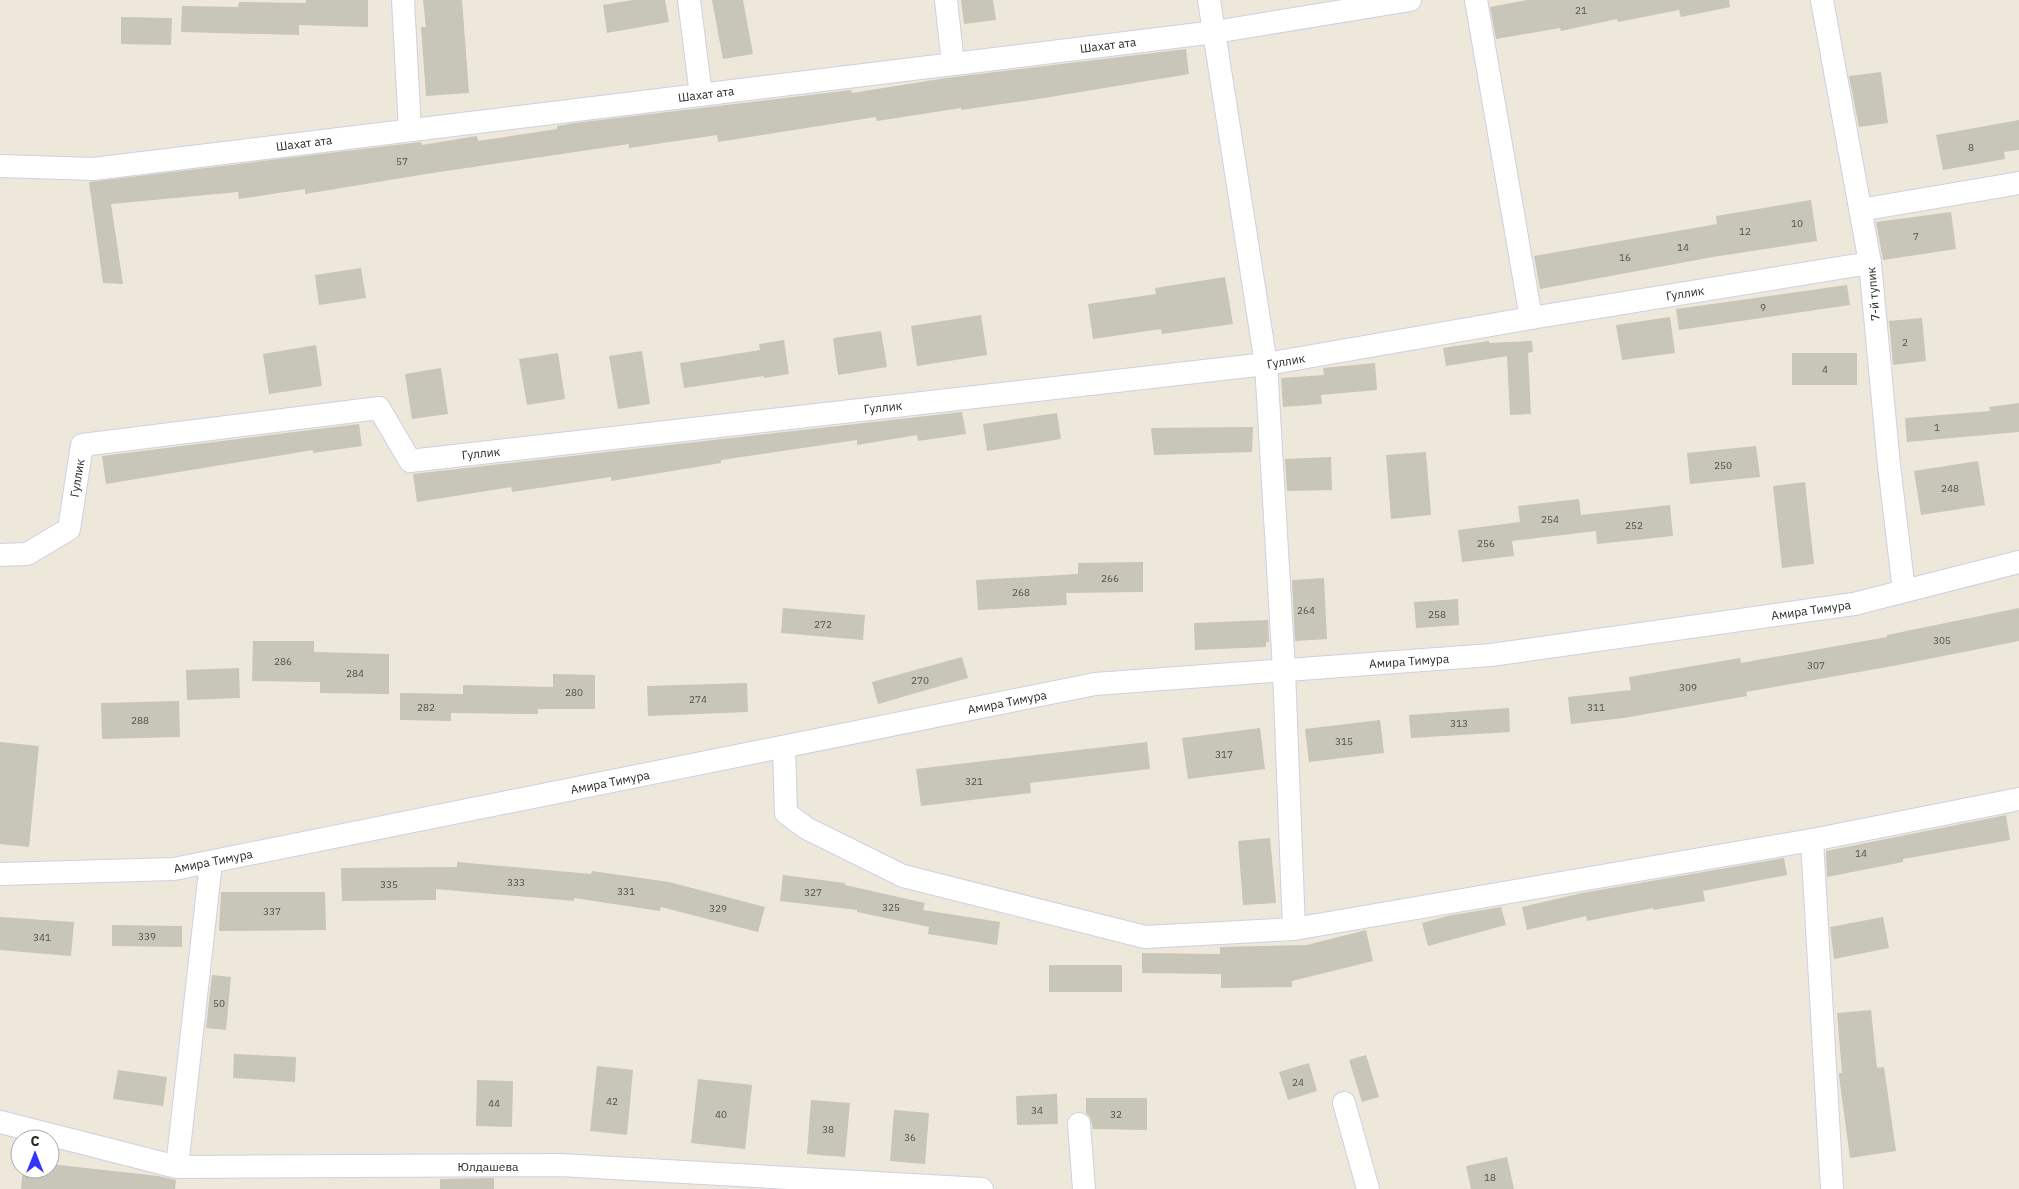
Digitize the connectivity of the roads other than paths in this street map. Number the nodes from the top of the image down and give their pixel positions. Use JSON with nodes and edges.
{"nodes":[{"id":1,"x":403,"y":0,"type":"edge"},
{"id":2,"x":689,"y":0,"type":"edge"},
{"id":3,"x":946,"y":0,"type":"edge"},
{"id":4,"x":1209,"y":0,"type":"edge"},
{"id":5,"x":1410,"y":0,"type":"edge"},
{"id":6,"x":1476,"y":0,"type":"edge"},
{"id":7,"x":1822,"y":0,"type":"edge"},
{"id":8,"x":1215,"y":32,"type":"junction"},
{"id":9,"x":953,"y":64,"type":"junction"},
{"id":10,"x":701,"y":95,"type":"junction"},
{"id":11,"x":410,"y":130,"type":"junction"},
{"id":12,"x":0,"y":166,"type":"edge"},
{"id":13,"x":2019,"y":183,"type":"edge"},
{"id":14,"x":1860,"y":210,"type":"junction"},
{"id":15,"x":1870,"y":263,"type":"junction"},
{"id":16,"x":1531,"y":318,"type":"junction"},
{"id":17,"x":1266,"y":364,"type":"junction"},
{"id":18,"x":0,"y":554,"type":"edge"},
{"id":19,"x":2019,"y":562,"type":"edge"},
{"id":20,"x":1904,"y":592,"type":"junction"},
{"id":21,"x":1284,"y":670,"type":"junction"},
{"id":22,"x":784,"y":747,"type":"junction"},
{"id":23,"x":2019,"y":799,"type":"edge"},
{"id":24,"x":1812,"y":840,"type":"junction"},
{"id":25,"x":211,"y":862,"type":"junction"},
{"id":26,"x":0,"y":874,"type":"edge"},
{"id":27,"x":1294,"y":929,"type":"junction"},
{"id":28,"x":1344,"y":1102,"type":"dead end"},
{"id":29,"x":0,"y":1122,"type":"edge"},
{"id":30,"x":1079,"y":1124,"type":"dead end"},
{"id":31,"x":177,"y":1167,"type":"junction"},
{"id":32,"x":982,"y":1189,"type":"edge"},
{"id":33,"x":1084,"y":1189,"type":"edge"},
{"id":34,"x":1368,"y":1189,"type":"edge"},
{"id":35,"x":1832,"y":1189,"type":"edge"}],
"edges":[{"from":1,"to":11,"type":"street"},
{"from":2,"to":10,"type":"street"},
{"from":3,"to":9,"type":"street"},
{"from":4,"to":8,"type":"street"},
{"from":5,"to":8,"type":"street","name":"Шахат ата"},
{"from":6,"to":16,"type":"street"},
{"from":7,"to":14,"type":"street","name":"7-й тупик"},
{"from":8,"to":9,"type":"street","name":"Шахат ата"},
{"from":8,"to":17,"type":"street"},
{"from":9,"to":10,"type":"street","name":"Шахат ата"},
{"from":10,"to":11,"type":"street","name":"Шахат ата"},
{"from":11,"to":12,"type":"street","name":"Шахат ата"},
{"from":13,"to":14,"type":"street"},
{"from":14,"to":15,"type":"street","name":"7-й тупик"},
{"from":15,"to":16,"type":"street","name":"Гуллик"},
{"from":15,"to":20,"type":"street","name":"7-й тупик"},
{"from":16,"to":17,"type":"street","name":"Гуллик"},
{"from":17,"to":18,"type":"street","name":"Гуллик"},
{"from":17,"to":21,"type":"street"},
{"from":19,"to":20,"type":"street","name":"Амира Тимура"},
{"from":20,"to":21,"type":"street","name":"Амира Тимура"},
{"from":21,"to":22,"type":"street","name":"Амира Тимура"},
{"from":21,"to":27,"type":"street"},
{"from":22,"to":25,"type":"street","name":"Амира Тимура"},
{"from":22,"to":27,"type":"street"},
{"from":23,"to":24,"type":"street"},
{"from":24,"to":27,"type":"street"},
{"from":24,"to":35,"type":"street"},
{"from":25,"to":26,"type":"street","name":"Амира Тимура"},
{"from":25,"to":31,"type":"street"},
{"from":28,"to":34,"type":"street"},
{"from":29,"to":31,"type":"street","name":"Юлдашева"},
{"from":30,"to":33,"type":"street"},
{"from":31,"to":32,"type":"street","name":"Юлдашева"}]}
